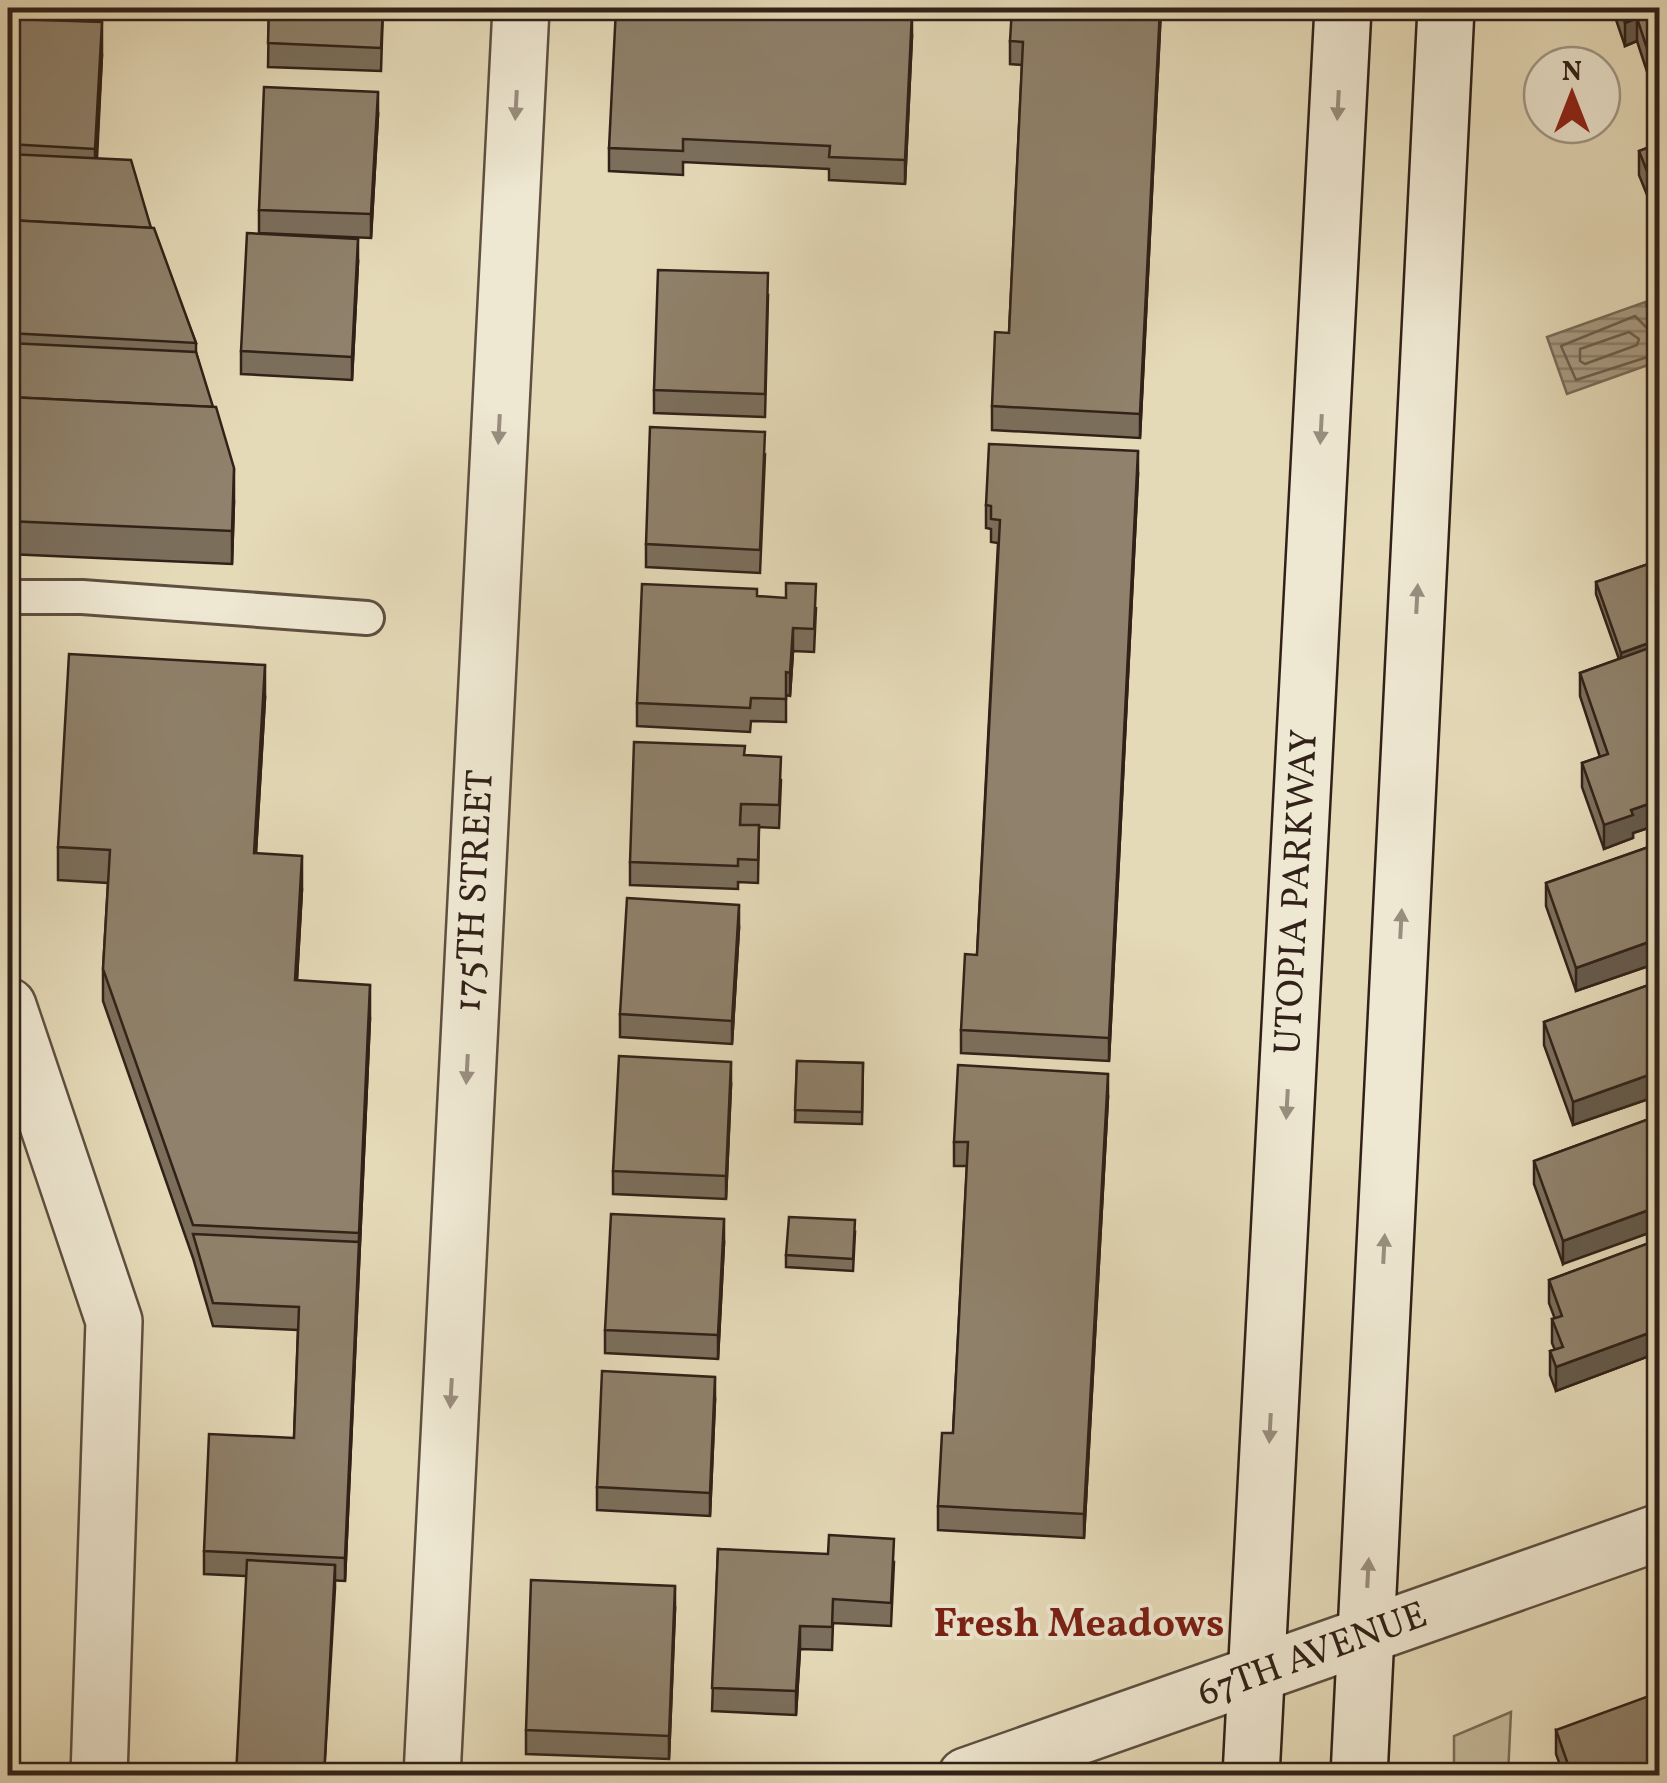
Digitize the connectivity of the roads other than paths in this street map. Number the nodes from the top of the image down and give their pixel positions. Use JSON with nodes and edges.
{"nodes":[{"id":1,"x":521,"y":8,"type":"edge"},
{"id":2,"x":1343,"y":8,"type":"edge"},
{"id":3,"x":1446,"y":8,"type":"edge"},
{"id":4,"x":8,"y":597,"type":"edge"},
{"id":5,"x":367,"y":618,"type":"dead end"},
{"id":6,"x":8,"y":1006,"type":"edge"},
{"id":7,"x":1660,"y":1532,"type":"edge"},
{"id":8,"x":1365,"y":1638,"type":"junction"},
{"id":9,"x":1257,"y":1677,"type":"junction"},
{"id":10,"x":98,"y":1776,"type":"edge"},
{"id":11,"x":432,"y":1776,"type":"edge"},
{"id":12,"x":966,"y":1776,"type":"edge"},
{"id":13,"x":1251,"y":1776,"type":"edge"},
{"id":14,"x":1359,"y":1776,"type":"edge"}],
"edges":[{"from":1,"to":11,"type":"main road","name":"175TH STREET","one_way":true},
{"from":2,"to":9,"type":"main road","name":"UTOPIA PARKWAY","one_way":true},
{"from":8,"to":3,"type":"main road","one_way":true},
{"from":4,"to":5,"type":"lane"},
{"from":6,"to":10,"type":"main road"},
{"from":7,"to":8,"type":"main road","name":"67TH AVENUE"},
{"from":8,"to":9,"type":"main road","name":"67TH AVENUE"},
{"from":8,"to":14,"type":"main road"},
{"from":9,"to":12,"type":"main road","name":"67TH AVENUE"},
{"from":9,"to":13,"type":"main road","name":"UTOPIA PARKWAY"}]}
